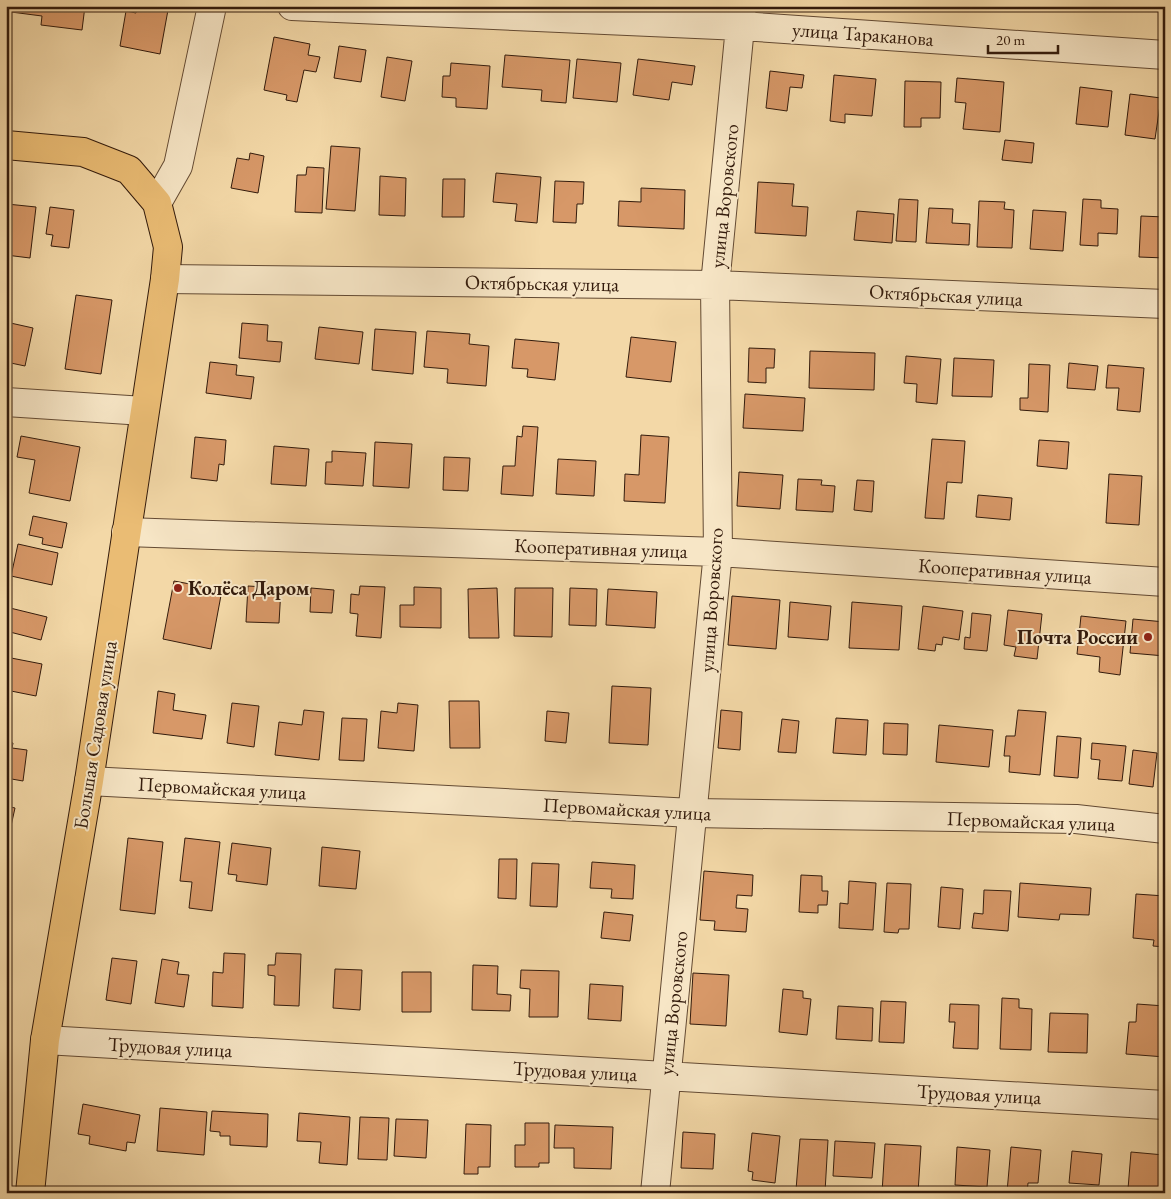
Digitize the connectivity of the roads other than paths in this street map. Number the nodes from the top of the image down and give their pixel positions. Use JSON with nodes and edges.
{"nodes":[{"id":1,"x":212,"y":6,"type":"edge"},
{"id":2,"x":292,"y":6,"type":"edge"},
{"id":3,"x":741,"y":16,"type":"edge"},
{"id":4,"x":1165,"y":55,"type":"edge"},
{"id":5,"x":6,"y":145,"type":"edge"},
{"id":6,"x":157,"y":202,"type":"junction"},
{"id":7,"x":165,"y":279,"type":"junction"},
{"id":8,"x":715,"y":285,"type":"junction"},
{"id":9,"x":1165,"y":304,"type":"edge"},
{"id":10,"x":6,"y":402,"type":"edge"},
{"id":11,"x":144,"y":411,"type":"junction"},
{"id":12,"x":126,"y":532,"type":"junction"},
{"id":13,"x":718,"y":552,"type":"junction"},
{"id":14,"x":1165,"y":582,"type":"edge"},
{"id":15,"x":89,"y":781,"type":"junction"},
{"id":16,"x":692,"y":813,"type":"junction"},
{"id":17,"x":1165,"y":829,"type":"edge"},
{"id":18,"x":45,"y":1040,"type":"junction"},
{"id":19,"x":666,"y":1076,"type":"junction"},
{"id":20,"x":1165,"y":1105,"type":"edge"},
{"id":21,"x":30,"y":1193,"type":"edge"},
{"id":22,"x":655,"y":1193,"type":"edge"}],
"edges":[{"from":1,"to":6,"type":"street"},
{"from":2,"to":3,"type":"street","name":"улица Тараканова"},
{"from":3,"to":4,"type":"street","name":"улица Тараканова"},
{"from":3,"to":8,"type":"street","name":"улица Воровского"},
{"from":5,"to":6,"type":"main road"},
{"from":6,"to":7,"type":"main road"},
{"from":7,"to":8,"type":"street","name":"Октябрьская улица"},
{"from":7,"to":11,"type":"main road","name":"Большая Садовая улица"},
{"from":8,"to":9,"type":"street","name":"Октябрьская улица"},
{"from":8,"to":13,"type":"street","name":"улица Воровского"},
{"from":10,"to":11,"type":"street"},
{"from":11,"to":12,"type":"main road","name":"Большая Садовая улица"},
{"from":12,"to":13,"type":"street","name":"Кооперативная улица"},
{"from":12,"to":15,"type":"main road","name":"Большая Садовая улица"},
{"from":13,"to":14,"type":"street","name":"Кооперативная улица"},
{"from":13,"to":16,"type":"street","name":"улица Воровского"},
{"from":15,"to":16,"type":"street","name":"Первомайская улица"},
{"from":15,"to":18,"type":"main road","name":"Большая Садовая улица"},
{"from":16,"to":17,"type":"street","name":"Первомайская улица"},
{"from":16,"to":19,"type":"street","name":"улица Воровского"},
{"from":18,"to":19,"type":"street","name":"Трудовая улица"},
{"from":18,"to":21,"type":"main road","name":"Большая Садовая улица"},
{"from":19,"to":20,"type":"street","name":"Трудовая улица"},
{"from":19,"to":22,"type":"street","name":"улица Воровского"}]}
